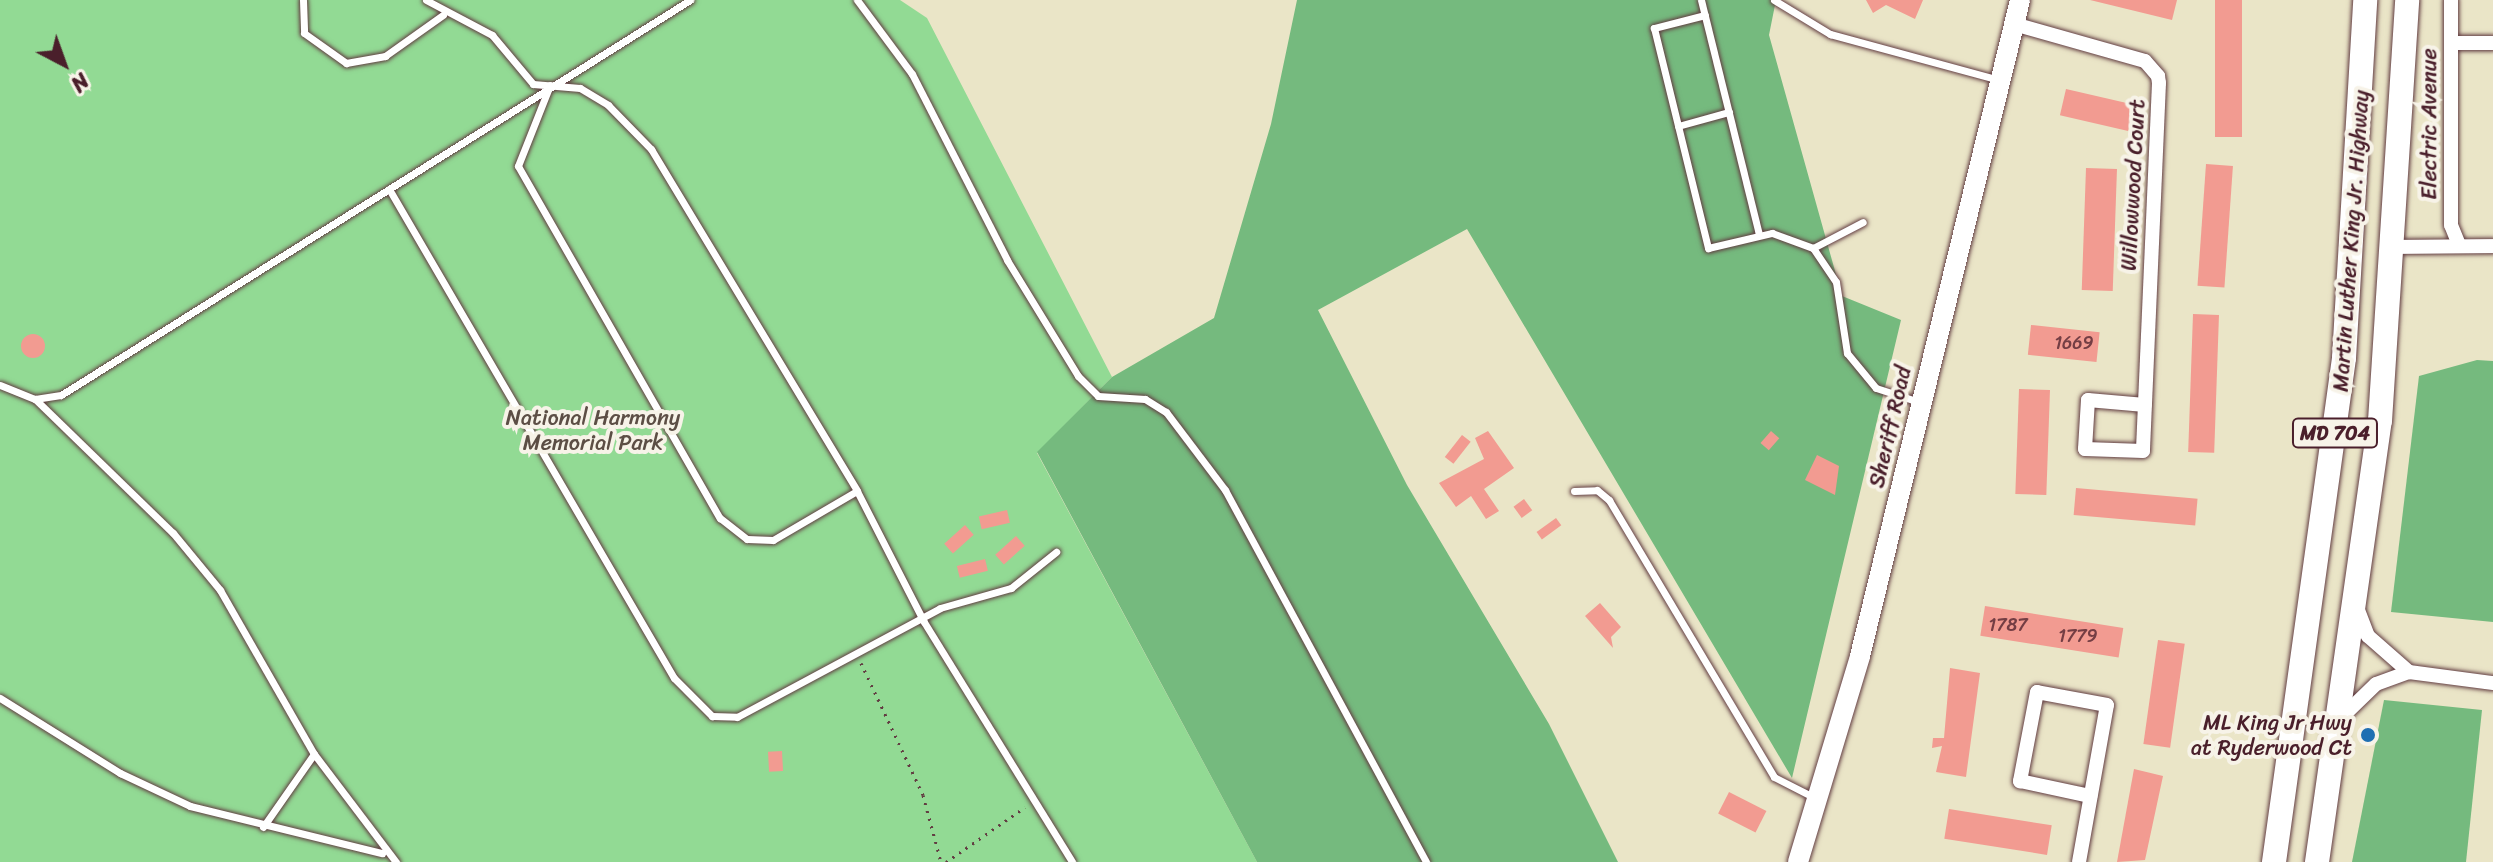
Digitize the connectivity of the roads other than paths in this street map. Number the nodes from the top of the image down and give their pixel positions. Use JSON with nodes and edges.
{"nodes":[{"id":1,"x":303,"y":0,"type":"edge"},
{"id":2,"x":426,"y":0,"type":"edge"},
{"id":3,"x":690,"y":0,"type":"edge"},
{"id":4,"x":857,"y":0,"type":"edge"},
{"id":5,"x":1701,"y":0,"type":"edge"},
{"id":6,"x":1774,"y":0,"type":"edge"},
{"id":7,"x":2020,"y":0,"type":"edge"},
{"id":8,"x":2365,"y":0,"type":"edge"},
{"id":9,"x":2407,"y":0,"type":"edge"},
{"id":10,"x":2451,"y":0,"type":"edge"},
{"id":11,"x":443,"y":15,"type":"junction"},
{"id":12,"x":1705,"y":15,"type":"junction"},
{"id":13,"x":2014,"y":24,"type":"junction"},
{"id":14,"x":2451,"y":43,"type":"junction"},
{"id":15,"x":2493,"y":43,"type":"edge"},
{"id":16,"x":1999,"y":80,"type":"junction"},
{"id":17,"x":551,"y":84,"type":"junction"},
{"id":18,"x":1729,"y":112,"type":"junction"},
{"id":19,"x":1678,"y":126,"type":"junction"},
{"id":20,"x":389,"y":189,"type":"junction"},
{"id":21,"x":1863,"y":222,"type":"dead end"},
{"id":22,"x":1759,"y":235,"type":"junction"},
{"id":23,"x":2459,"y":245,"type":"junction"},
{"id":24,"x":2493,"y":246,"type":"edge"},
{"id":25,"x":2395,"y":247,"type":"junction"},
{"id":26,"x":1813,"y":248,"type":"junction"},
{"id":27,"x":0,"y":385,"type":"edge"},
{"id":28,"x":35,"y":399,"type":"junction"},
{"id":29,"x":1919,"y":402,"type":"junction"},
{"id":30,"x":2145,"y":405,"type":"junction"},
{"id":31,"x":857,"y":491,"type":"junction"},
{"id":32,"x":1574,"y":491,"type":"dead end"},
{"id":33,"x":1056,"y":552,"type":"dead end"},
{"id":34,"x":2356,"y":604,"type":"junction"},
{"id":35,"x":924,"y":622,"type":"junction"},
{"id":36,"x":2409,"y":672,"type":"junction"},
{"id":37,"x":2493,"y":683,"type":"edge"},
{"id":38,"x":0,"y":698,"type":"edge"},
{"id":39,"x":2338,"y":722,"type":"junction"},
{"id":40,"x":314,"y":754,"type":"junction"},
{"id":41,"x":2090,"y":796,"type":"junction"},
{"id":42,"x":1820,"y":801,"type":"junction"},
{"id":43,"x":263,"y":827,"type":"junction"},
{"id":44,"x":393,"y":860,"type":"edge"},
{"id":45,"x":1072,"y":862,"type":"edge"},
{"id":46,"x":1426,"y":862,"type":"edge"},
{"id":47,"x":1798,"y":862,"type":"edge"},
{"id":48,"x":2079,"y":862,"type":"edge"},
{"id":49,"x":2274,"y":862,"type":"edge"},
{"id":50,"x":2317,"y":862,"type":"edge"}],
"edges":[{"from":1,"to":11,"type":"lane"},
{"from":2,"to":11,"type":"lane"},
{"from":3,"to":17,"type":"lane"},
{"from":4,"to":46,"type":"lane"},
{"from":5,"to":12,"type":"lane"},
{"from":6,"to":16,"type":"lane"},
{"from":7,"to":13,"type":"main road","name":"Sheriff Road"},
{"from":8,"to":49,"type":"main road","name":"Martin Luther King Jr. Highway","number":"MD 704"},
{"from":9,"to":25,"type":"main road","name":"Martin Luther King Jr. Highway","number":"MD 704"},
{"from":10,"to":14,"type":"street","name":"Electric Avenue"},
{"from":11,"to":17,"type":"lane"},
{"from":12,"to":18,"type":"lane"},
{"from":12,"to":19,"type":"lane"},
{"from":13,"to":16,"type":"main road","name":"Sheriff Road"},
{"from":13,"to":30,"type":"street","name":"Willowwood Court"},
{"from":14,"to":15,"type":"street"},
{"from":14,"to":23,"type":"street","name":"Electric Avenue"},
{"from":16,"to":29,"type":"main road","name":"Sheriff Road"},
{"from":17,"to":20,"type":"lane"},
{"from":17,"to":31,"type":"lane"},
{"from":17,"to":31,"type":"lane"},
{"from":18,"to":19,"type":"lane"},
{"from":18,"to":22,"type":"lane"},
{"from":19,"to":22,"type":"lane"},
{"from":20,"to":28,"type":"lane"},
{"from":20,"to":35,"type":"lane"},
{"from":21,"to":26,"type":"lane"},
{"from":22,"to":26,"type":"lane"},
{"from":23,"to":24,"type":"street"},
{"from":23,"to":25,"type":"street"},
{"from":25,"to":34,"type":"main road","name":"Martin Luther King Jr. Highway","number":"MD 704"},
{"from":26,"to":29,"type":"lane"},
{"from":27,"to":28,"type":"lane"},
{"from":28,"to":40,"type":"lane"},
{"from":29,"to":42,"type":"main road","name":"Sheriff Road"},
{"from":30,"to":30,"type":"street","name":"Willowwood Court"},
{"from":31,"to":35,"type":"lane"},
{"from":32,"to":42,"type":"lane"},
{"from":33,"to":35,"type":"lane"},
{"from":34,"to":36,"type":"street"},
{"from":34,"to":39,"type":"main road","name":"Martin Luther King Jr. Highway","number":"MD 704"},
{"from":35,"to":45,"type":"lane"},
{"from":36,"to":37,"type":"street"},
{"from":36,"to":39,"type":"street"},
{"from":38,"to":43,"type":"lane"},
{"from":39,"to":50,"type":"main road","name":"Martin Luther King Jr. Highway","number":"MD 704"},
{"from":40,"to":43,"type":"lane"},
{"from":40,"to":44,"type":"lane"},
{"from":41,"to":41,"type":"street"},
{"from":41,"to":48,"type":"street"},
{"from":42,"to":47,"type":"main road","name":"Sheriff Road"},
{"from":43,"to":44,"type":"lane"}]}
